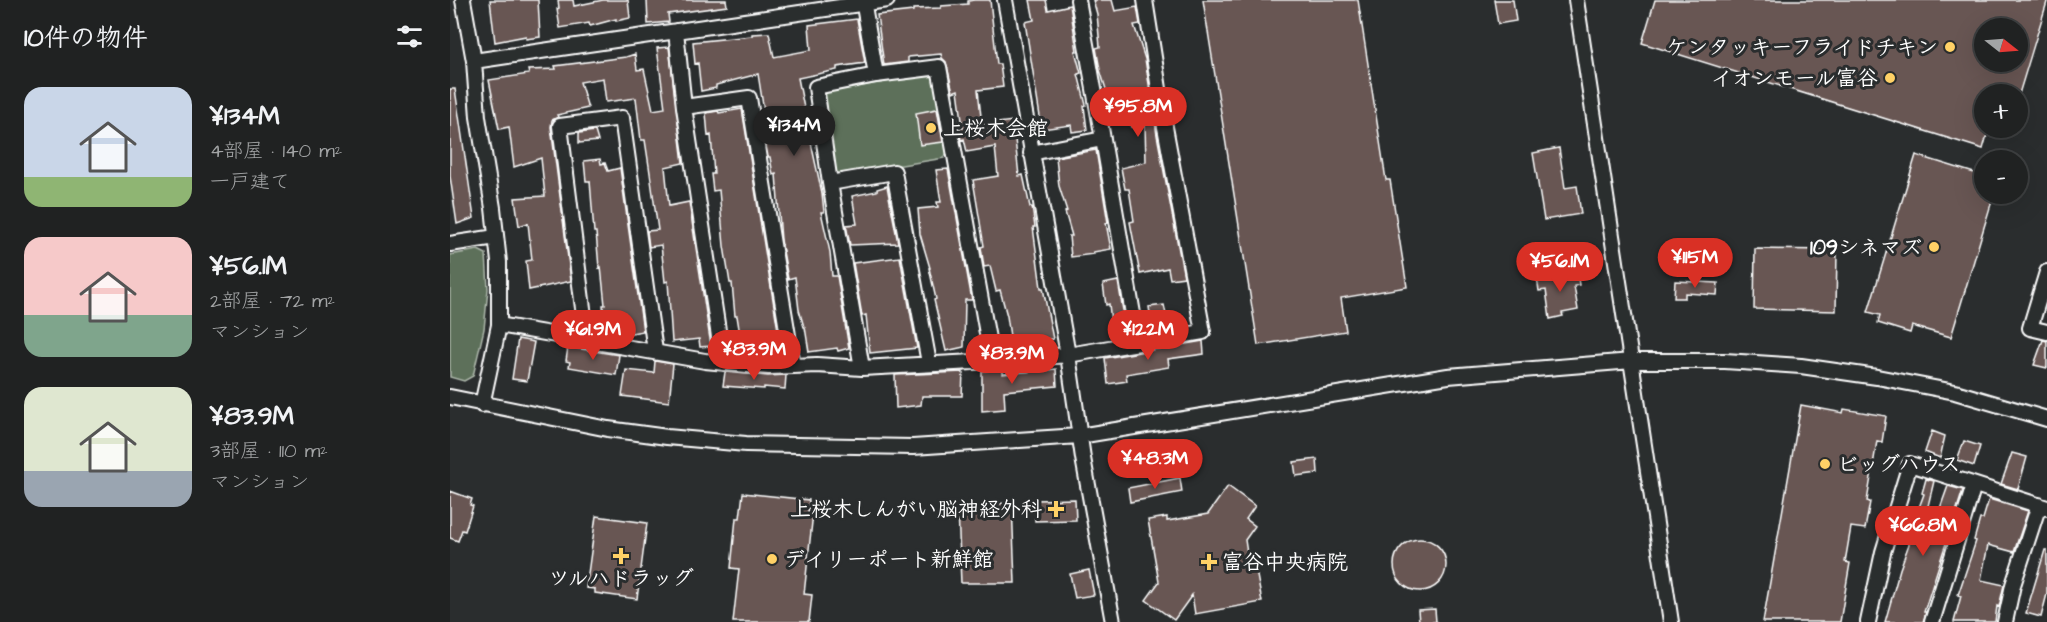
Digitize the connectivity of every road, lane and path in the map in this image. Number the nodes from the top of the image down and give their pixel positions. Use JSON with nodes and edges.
{"nodes":[{"id":1,"x":463,"y":0,"type":"edge"},
{"id":2,"x":887,"y":0,"type":"edge"},
{"id":3,"x":1005,"y":0,"type":"edge"},
{"id":4,"x":1078,"y":0,"type":"edge"},
{"id":5,"x":1145,"y":0,"type":"edge"},
{"id":6,"x":1576,"y":0,"type":"edge"},
{"id":7,"x":864,"y":2,"type":"edge"},
{"id":8,"x":676,"y":32,"type":"junction"},
{"id":9,"x":474,"y":61,"type":"junction"},
{"id":10,"x":876,"y":75,"type":"junction"},
{"id":11,"x":684,"y":107,"type":"junction"},
{"id":12,"x":1103,"y":139,"type":"junction"},
{"id":13,"x":1031,"y":153,"type":"junction"},
{"id":14,"x":830,"y":183,"type":"junction"},
{"id":15,"x":496,"y":237,"type":"junction"},
{"id":16,"x":450,"y":244,"type":"edge"},
{"id":17,"x":2047,"y":272,"type":"edge"},
{"id":18,"x":499,"y":325,"type":"junction"},
{"id":19,"x":2047,"y":332,"type":"edge"},
{"id":20,"x":587,"y":340,"type":"junction"},
{"id":21,"x":1138,"y":343,"type":"junction"},
{"id":22,"x":655,"y":351,"type":"junction"},
{"id":23,"x":1068,"y":355,"type":"junction"},
{"id":24,"x":992,"y":361,"type":"junction"},
{"id":25,"x":1632,"y":361,"type":"junction"},
{"id":26,"x":723,"y":363,"type":"junction"},
{"id":27,"x":929,"y":363,"type":"junction"},
{"id":28,"x":793,"y":366,"type":"junction"},
{"id":29,"x":862,"y":368,"type":"junction"},
{"id":30,"x":450,"y":397,"type":"edge"},
{"id":31,"x":482,"y":405,"type":"junction"},
{"id":32,"x":2047,"y":419,"type":"edge"},
{"id":33,"x":1079,"y":436,"type":"junction"},
{"id":34,"x":1974,"y":485,"type":"junction"},
{"id":35,"x":2043,"y":506,"type":"edge"},
{"id":36,"x":1113,"y":622,"type":"edge"},
{"id":37,"x":1671,"y":622,"type":"edge"},
{"id":38,"x":1868,"y":622,"type":"edge"},
{"id":39,"x":1932,"y":622,"type":"edge"},
{"id":40,"x":2005,"y":622,"type":"edge"}],
"edges":[{"from":1,"to":9,"type":"street"},
{"from":2,"to":7,"type":"street"},
{"from":3,"to":13,"type":"street"},
{"from":4,"to":12,"type":"street"},
{"from":5,"to":21,"type":"street"},
{"from":6,"to":25,"type":"street"},
{"from":7,"to":8,"type":"street"},
{"from":7,"to":10,"type":"street"},
{"from":8,"to":9,"type":"street"},
{"from":8,"to":11,"type":"street"},
{"from":9,"to":15,"type":"street"},
{"from":10,"to":14,"type":"street"},
{"from":10,"to":24,"type":"street"},
{"from":11,"to":26,"type":"street"},
{"from":11,"to":28,"type":"street"},
{"from":12,"to":13,"type":"street"},
{"from":12,"to":21,"type":"street"},
{"from":13,"to":23,"type":"street"},
{"from":14,"to":27,"type":"street"},
{"from":14,"to":29,"type":"street"},
{"from":15,"to":16,"type":"street"},
{"from":15,"to":18,"type":"street"},
{"from":17,"to":19,"type":"street"},
{"from":18,"to":20,"type":"street"},
{"from":18,"to":31,"type":"street"},
{"from":20,"to":22,"type":"street"},
{"from":20,"to":22,"type":"street"},
{"from":21,"to":23,"type":"street"},
{"from":22,"to":26,"type":"street"},
{"from":23,"to":24,"type":"street"},
{"from":23,"to":33,"type":"street"},
{"from":24,"to":27,"type":"street"},
{"from":25,"to":32,"type":"street"},
{"from":25,"to":33,"type":"street"},
{"from":25,"to":37,"type":"street"},
{"from":26,"to":28,"type":"street"},
{"from":27,"to":29,"type":"street"},
{"from":28,"to":29,"type":"street"},
{"from":30,"to":31,"type":"street"},
{"from":31,"to":33,"type":"street"},
{"from":33,"to":36,"type":"street"},
{"from":34,"to":35,"type":"street"},
{"from":34,"to":38,"type":"street"},
{"from":34,"to":39,"type":"street"},
{"from":35,"to":40,"type":"street"}]}
